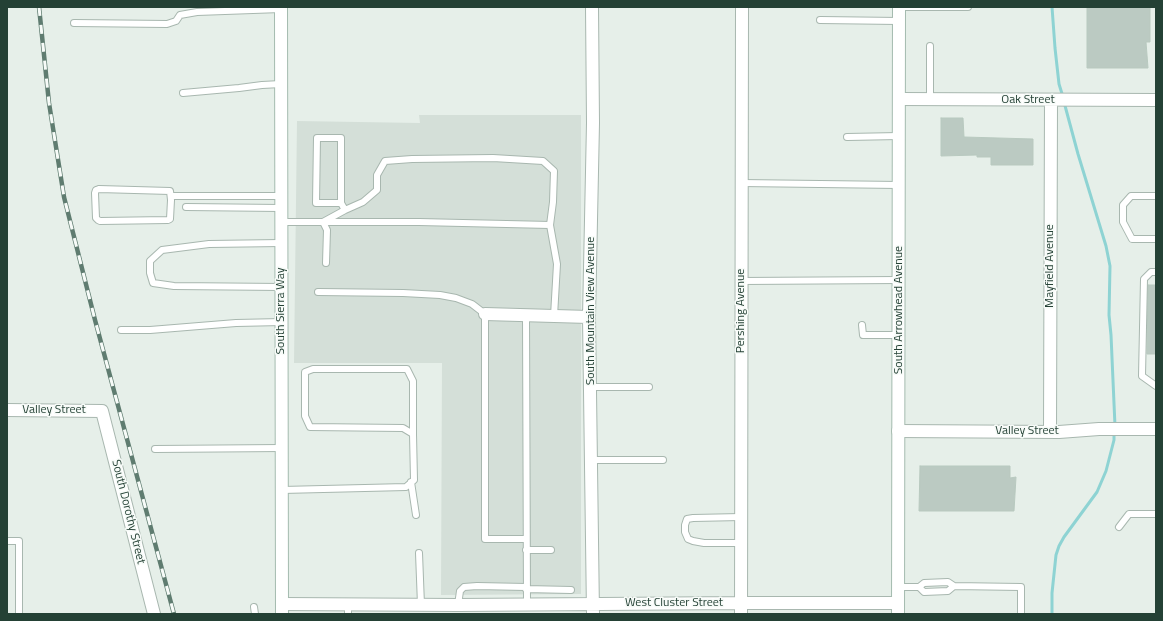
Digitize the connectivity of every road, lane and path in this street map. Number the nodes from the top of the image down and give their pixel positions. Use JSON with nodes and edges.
{"nodes":[{"id":1,"x":592,"y":7,"type":"edge"},
{"id":2,"x":742,"y":7,"type":"edge"},
{"id":3,"x":899,"y":7,"type":"edge"},
{"id":4,"x":920,"y":7,"type":"edge"},
{"id":5,"x":968,"y":7,"type":"edge"},
{"id":6,"x":281,"y":8,"type":"edge"},
{"id":7,"x":820,"y":20,"type":"dead end"},
{"id":8,"x":899,"y":21,"type":"junction"},
{"id":9,"x":74,"y":23,"type":"dead end"},
{"id":10,"x":930,"y":46,"type":"dead end"},
{"id":11,"x":281,"y":84,"type":"junction"},
{"id":12,"x":183,"y":93,"type":"dead end"},
{"id":13,"x":899,"y":99,"type":"junction"},
{"id":14,"x":930,"y":99,"type":"junction"},
{"id":15,"x":1060,"y":100,"type":"junction"},
{"id":16,"x":1156,"y":100,"type":"edge"},
{"id":17,"x":899,"y":136,"type":"junction"},
{"id":18,"x":847,"y":137,"type":"dead end"},
{"id":19,"x":742,"y":183,"type":"junction"},
{"id":20,"x":899,"y":185,"type":"junction"},
{"id":21,"x":170,"y":196,"type":"junction"},
{"id":22,"x":1156,"y":196,"type":"edge"},
{"id":23,"x":281,"y":202,"type":"junction"},
{"id":24,"x":341,"y":203,"type":"junction"},
{"id":25,"x":186,"y":207,"type":"dead end"},
{"id":26,"x":345,"y":210,"type":"junction"},
{"id":27,"x":281,"y":222,"type":"junction"},
{"id":28,"x":323,"y":222,"type":"junction"},
{"id":29,"x":550,"y":225,"type":"junction"},
{"id":30,"x":1156,"y":239,"type":"edge"},
{"id":31,"x":281,"y":243,"type":"junction"},
{"id":32,"x":326,"y":263,"type":"dead end"},
{"id":33,"x":1156,"y":272,"type":"edge"},
{"id":34,"x":899,"y":280,"type":"junction"},
{"id":35,"x":741,"y":282,"type":"junction"},
{"id":36,"x":282,"y":287,"type":"junction"},
{"id":37,"x":318,"y":292,"type":"dead end"},
{"id":38,"x":485,"y":314,"type":"junction"},
{"id":39,"x":526,"y":316,"type":"junction"},
{"id":40,"x":554,"y":316,"type":"junction"},
{"id":41,"x":589,"y":317,"type":"junction"},
{"id":42,"x":282,"y":322,"type":"junction"},
{"id":43,"x":862,"y":325,"type":"dead end"},
{"id":44,"x":121,"y":330,"type":"dead end"},
{"id":45,"x":899,"y":335,"type":"junction"},
{"id":46,"x":1156,"y":386,"type":"edge"},
{"id":47,"x":590,"y":387,"type":"junction"},
{"id":48,"x":649,"y":387,"type":"dead end"},
{"id":49,"x":7,"y":410,"type":"edge"},
{"id":50,"x":102,"y":411,"type":"joint"},
{"id":51,"x":1156,"y":429,"type":"edge"},
{"id":52,"x":898,"y":431,"type":"junction"},
{"id":53,"x":1050,"y":432,"type":"junction"},
{"id":54,"x":413,"y":434,"type":"junction"},
{"id":55,"x":282,"y":448,"type":"junction"},
{"id":56,"x":155,"y":449,"type":"dead end"},
{"id":57,"x":591,"y":460,"type":"junction"},
{"id":58,"x":663,"y":460,"type":"dead end"},
{"id":59,"x":411,"y":482,"type":"junction"},
{"id":60,"x":282,"y":490,"type":"junction"},
{"id":61,"x":1156,"y":514,"type":"edge"},
{"id":62,"x":416,"y":515,"type":"dead end"},
{"id":63,"x":741,"y":517,"type":"junction"},
{"id":64,"x":1119,"y":527,"type":"dead end"},
{"id":65,"x":526,"y":539,"type":"junction"},
{"id":66,"x":7,"y":541,"type":"edge"},
{"id":67,"x":741,"y":544,"type":"junction"},
{"id":68,"x":526,"y":550,"type":"junction"},
{"id":69,"x":551,"y":550,"type":"dead end"},
{"id":70,"x":419,"y":553,"type":"dead end"},
{"id":71,"x":954,"y":586,"type":"junction"},
{"id":72,"x":919,"y":587,"type":"junction"},
{"id":73,"x":526,"y":588,"type":"junction"},
{"id":74,"x":898,"y":588,"type":"junction"},
{"id":75,"x":571,"y":590,"type":"dead end"},
{"id":76,"x":527,"y":604,"type":"junction"},
{"id":77,"x":421,"y":605,"type":"junction"},
{"id":78,"x":458,"y":605,"type":"junction"},
{"id":79,"x":741,"y":608,"type":"edge"},
{"id":80,"x":282,"y":609,"type":"edge"},
{"id":81,"x":348,"y":609,"type":"edge"},
{"id":82,"x":593,"y":609,"type":"edge"},
{"id":83,"x":898,"y":609,"type":"edge"},
{"id":84,"x":443,"y":610,"type":"edge"},
{"id":85,"x":19,"y":614,"type":"edge"},
{"id":86,"x":154,"y":614,"type":"edge"},
{"id":87,"x":1021,"y":614,"type":"edge"}],
"edges":[{"from":1,"to":41,"type":"street","name":"South Mountain View Avenue"},
{"from":2,"to":19,"type":"street","name":"Pershing Avenue"},
{"from":3,"to":4,"type":"lane"},
{"from":3,"to":8,"type":"street","name":"South Arrowhead Avenue"},
{"from":4,"to":5,"type":"lane"},
{"from":6,"to":9,"type":"lane"},
{"from":6,"to":11,"type":"street","name":"South Sierra Way"},
{"from":7,"to":8,"type":"lane"},
{"from":8,"to":13,"type":"street","name":"South Arrowhead Avenue"},
{"from":10,"to":14,"type":"lane"},
{"from":11,"to":12,"type":"lane"},
{"from":11,"to":23,"type":"street","name":"South Sierra Way"},
{"from":13,"to":14,"type":"street","name":"Oak Street"},
{"from":13,"to":17,"type":"street","name":"South Arrowhead Avenue"},
{"from":14,"to":15,"type":"street","name":"Oak Street"},
{"from":15,"to":16,"type":"street","name":"Oak Street"},
{"from":15,"to":53,"type":"street","name":"Mayfield Avenue"},
{"from":17,"to":18,"type":"lane"},
{"from":17,"to":20,"type":"street","name":"South Arrowhead Avenue"},
{"from":19,"to":20,"type":"lane"},
{"from":19,"to":35,"type":"street","name":"Pershing Avenue"},
{"from":20,"to":34,"type":"street","name":"South Arrowhead Avenue"},
{"from":21,"to":21,"type":"lane"},
{"from":21,"to":23,"type":"lane"},
{"from":22,"to":30,"type":"lane"},
{"from":23,"to":25,"type":"lane"},
{"from":23,"to":27,"type":"street","name":"South Sierra Way"},
{"from":24,"to":24,"type":"lane"},
{"from":24,"to":26,"type":"lane"},
{"from":26,"to":28,"type":"lane"},
{"from":26,"to":29,"type":"lane"},
{"from":27,"to":28,"type":"lane"},
{"from":27,"to":31,"type":"street","name":"South Sierra Way"},
{"from":28,"to":29,"type":"lane"},
{"from":28,"to":32,"type":"lane"},
{"from":29,"to":40,"type":"lane"},
{"from":31,"to":36,"type":"street","name":"South Sierra Way"},
{"from":31,"to":36,"type":"lane"},
{"from":33,"to":46,"type":"lane"},
{"from":34,"to":35,"type":"lane"},
{"from":34,"to":45,"type":"street","name":"South Arrowhead Avenue"},
{"from":35,"to":63,"type":"street","name":"Pershing Avenue"},
{"from":36,"to":42,"type":"street","name":"South Sierra Way"},
{"from":37,"to":38,"type":"lane"},
{"from":38,"to":39,"type":"street"},
{"from":38,"to":65,"type":"lane"},
{"from":39,"to":40,"type":"street"},
{"from":39,"to":65,"type":"lane"},
{"from":40,"to":41,"type":"street"},
{"from":41,"to":47,"type":"street","name":"South Mountain View Avenue"},
{"from":42,"to":44,"type":"lane"},
{"from":42,"to":55,"type":"street","name":"South Sierra Way"},
{"from":43,"to":45,"type":"lane"},
{"from":45,"to":52,"type":"street","name":"South Arrowhead Avenue"},
{"from":47,"to":48,"type":"lane"},
{"from":47,"to":57,"type":"street","name":"South Mountain View Avenue"},
{"from":49,"to":50,"type":"street","name":"Valley Street"},
{"from":50,"to":86,"type":"street","name":"South Dorothy Street"},
{"from":51,"to":53,"type":"street","name":"Valley Street"},
{"from":52,"to":53,"type":"street","name":"Valley Street"},
{"from":52,"to":74,"type":"street","name":"South Arrowhead Avenue"},
{"from":54,"to":54,"type":"lane"},
{"from":54,"to":59,"type":"lane"},
{"from":55,"to":56,"type":"lane"},
{"from":55,"to":60,"type":"street","name":"South Sierra Way"},
{"from":57,"to":58,"type":"lane"},
{"from":57,"to":82,"type":"street","name":"South Mountain View Avenue"},
{"from":59,"to":60,"type":"lane"},
{"from":59,"to":62,"type":"lane"},
{"from":60,"to":80,"type":"street","name":"South Sierra Way"},
{"from":61,"to":64,"type":"lane"},
{"from":63,"to":67,"type":"street","name":"Pershing Avenue"},
{"from":63,"to":67,"type":"lane"},
{"from":65,"to":68,"type":"lane"},
{"from":66,"to":85,"type":"lane"},
{"from":67,"to":79,"type":"street","name":"Pershing Avenue"},
{"from":68,"to":69,"type":"lane"},
{"from":68,"to":73,"type":"lane"},
{"from":70,"to":77,"type":"lane"},
{"from":71,"to":72,"type":"lane"},
{"from":71,"to":72,"type":"lane"},
{"from":71,"to":87,"type":"lane"},
{"from":72,"to":74,"type":"lane"},
{"from":73,"to":75,"type":"lane"},
{"from":73,"to":76,"type":"lane"},
{"from":73,"to":78,"type":"lane"},
{"from":74,"to":83,"type":"street","name":"South Arrowhead Avenue"},
{"from":76,"to":78,"type":"street","name":"West Cluster Street"},
{"from":76,"to":82,"type":"street","name":"West Cluster Street"},
{"from":77,"to":81,"type":"street","name":"West Cluster Street"},
{"from":77,"to":84,"type":"street","name":"West Cluster Street"},
{"from":78,"to":84,"type":"street","name":"West Cluster Street"},
{"from":79,"to":82,"type":"street","name":"West Cluster Street"},
{"from":79,"to":83,"type":"street","name":"West Cluster Street"},
{"from":80,"to":81,"type":"street","name":"West Cluster Street"}]}
